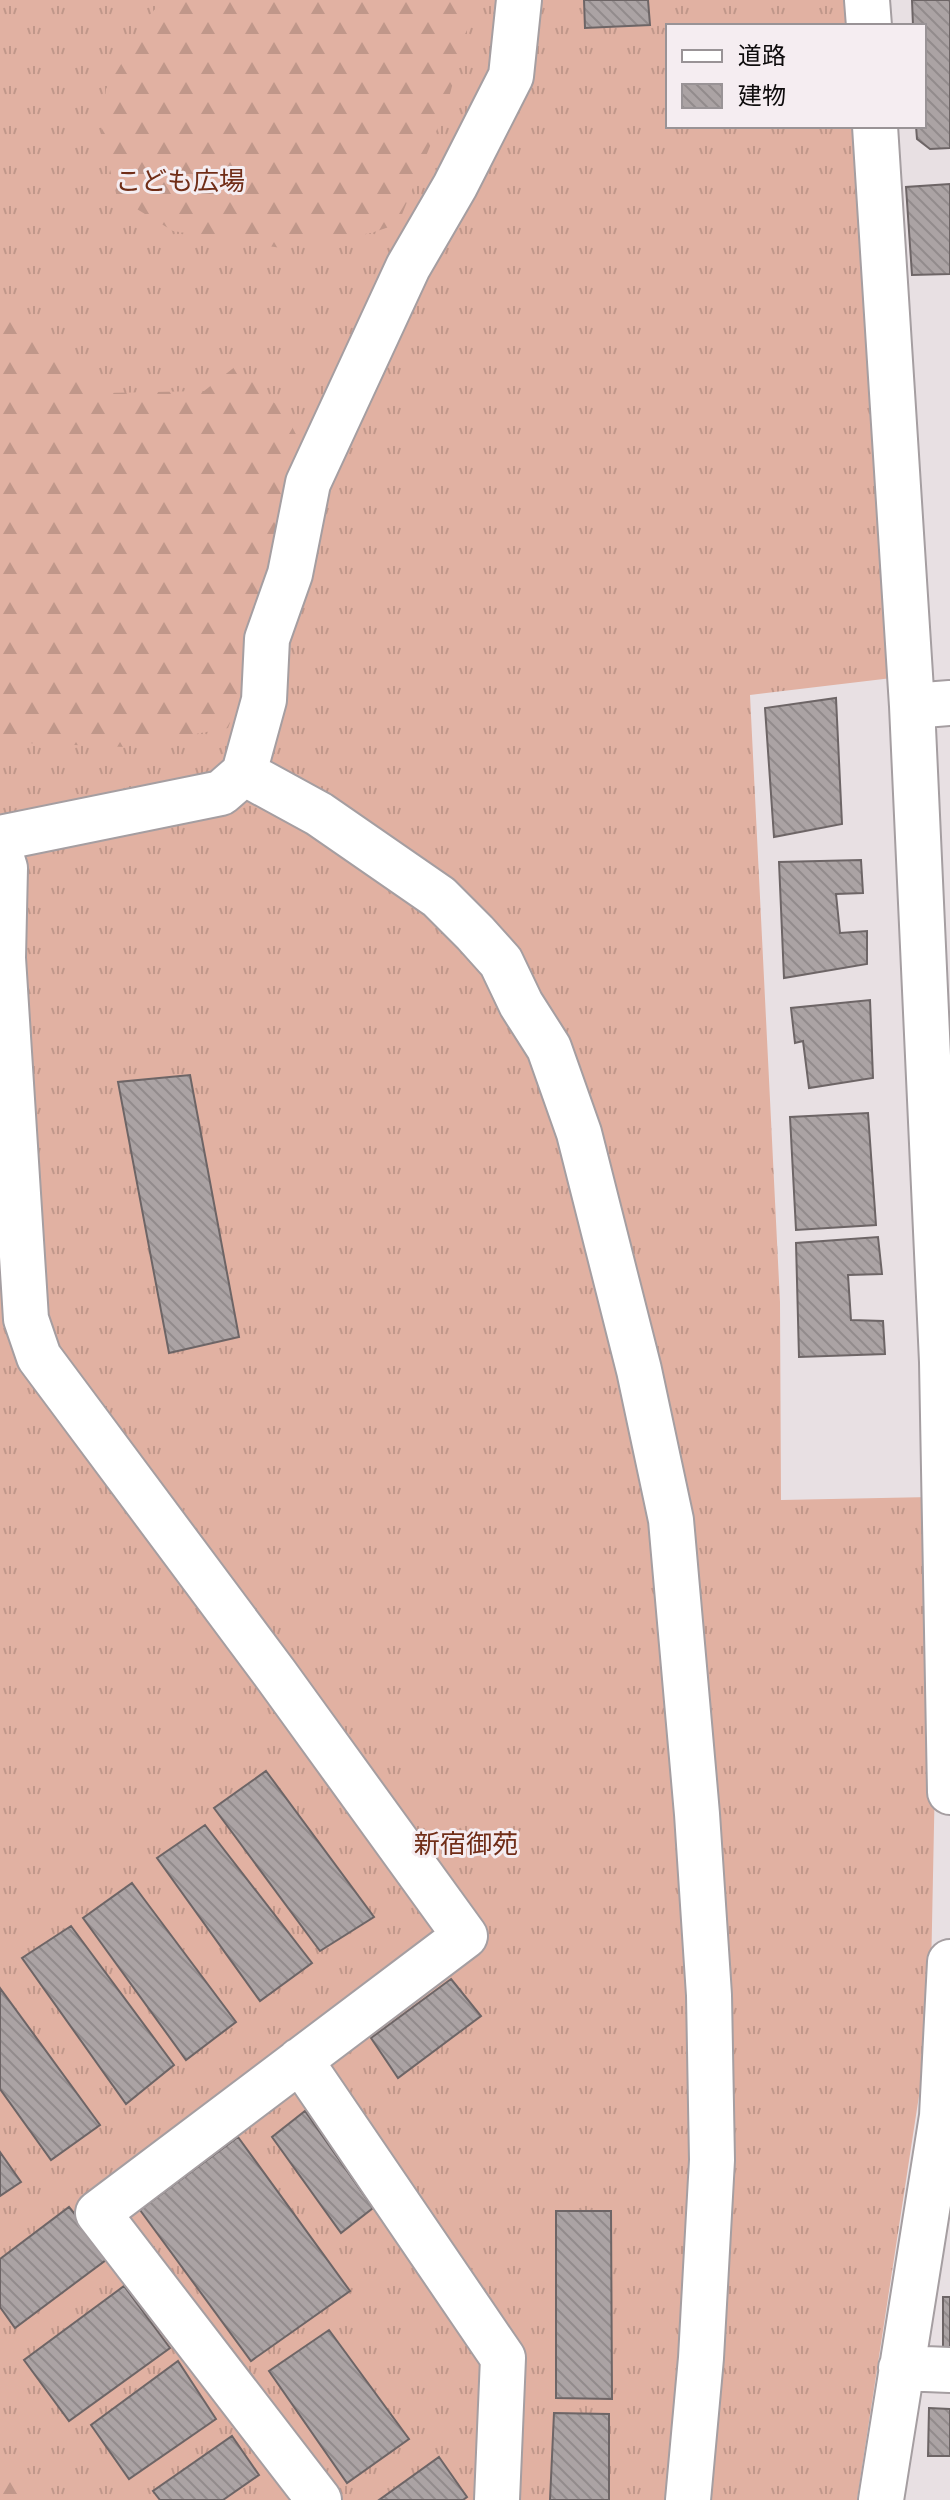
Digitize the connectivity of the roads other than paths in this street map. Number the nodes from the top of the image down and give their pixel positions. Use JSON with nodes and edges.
{"nodes":[{"id":1,"x":519,"y":0,"type":"edge"},
{"id":2,"x":867,"y":0,"type":"edge"},
{"id":3,"x":869,"y":24,"type":"edge"},
{"id":4,"x":875,"y":128,"type":"edge"},
{"id":5,"x":931,"y":705,"type":"edge"},
{"id":6,"x":244,"y":773,"type":"junction"},
{"id":7,"x":0,"y":838,"type":"edge"},
{"id":8,"x":0,"y":852,"type":"edge"},
{"id":9,"x":946,"y":1362,"type":"edge"},
{"id":10,"x":950,"y":1792,"type":"edge"},
{"id":11,"x":950,"y":1962,"type":"edge"},
{"id":12,"x":300,"y":2060,"type":"junction"},
{"id":13,"x":946,"y":2116,"type":"edge"},
{"id":14,"x":901,"y":2368,"type":"junction"},
{"id":15,"x":950,"y":2370,"type":"edge"},
{"id":16,"x":319,"y":2500,"type":"edge"},
{"id":17,"x":497,"y":2500,"type":"edge"},
{"id":18,"x":688,"y":2500,"type":"edge"},
{"id":19,"x":881,"y":2500,"type":"edge"}],
"edges":[{"from":1,"to":6,"type":"street"},
{"from":2,"to":3,"type":"street"},
{"from":4,"to":5,"type":"street"},
{"from":5,"to":9,"type":"street"},
{"from":6,"to":7,"type":"street"},
{"from":6,"to":18,"type":"street"},
{"from":8,"to":12,"type":"street"},
{"from":9,"to":10,"type":"street"},
{"from":11,"to":13,"type":"street"},
{"from":12,"to":16,"type":"street"},
{"from":12,"to":17,"type":"street"},
{"from":13,"to":14,"type":"street"},
{"from":14,"to":15,"type":"street"},
{"from":14,"to":19,"type":"street"}]}
